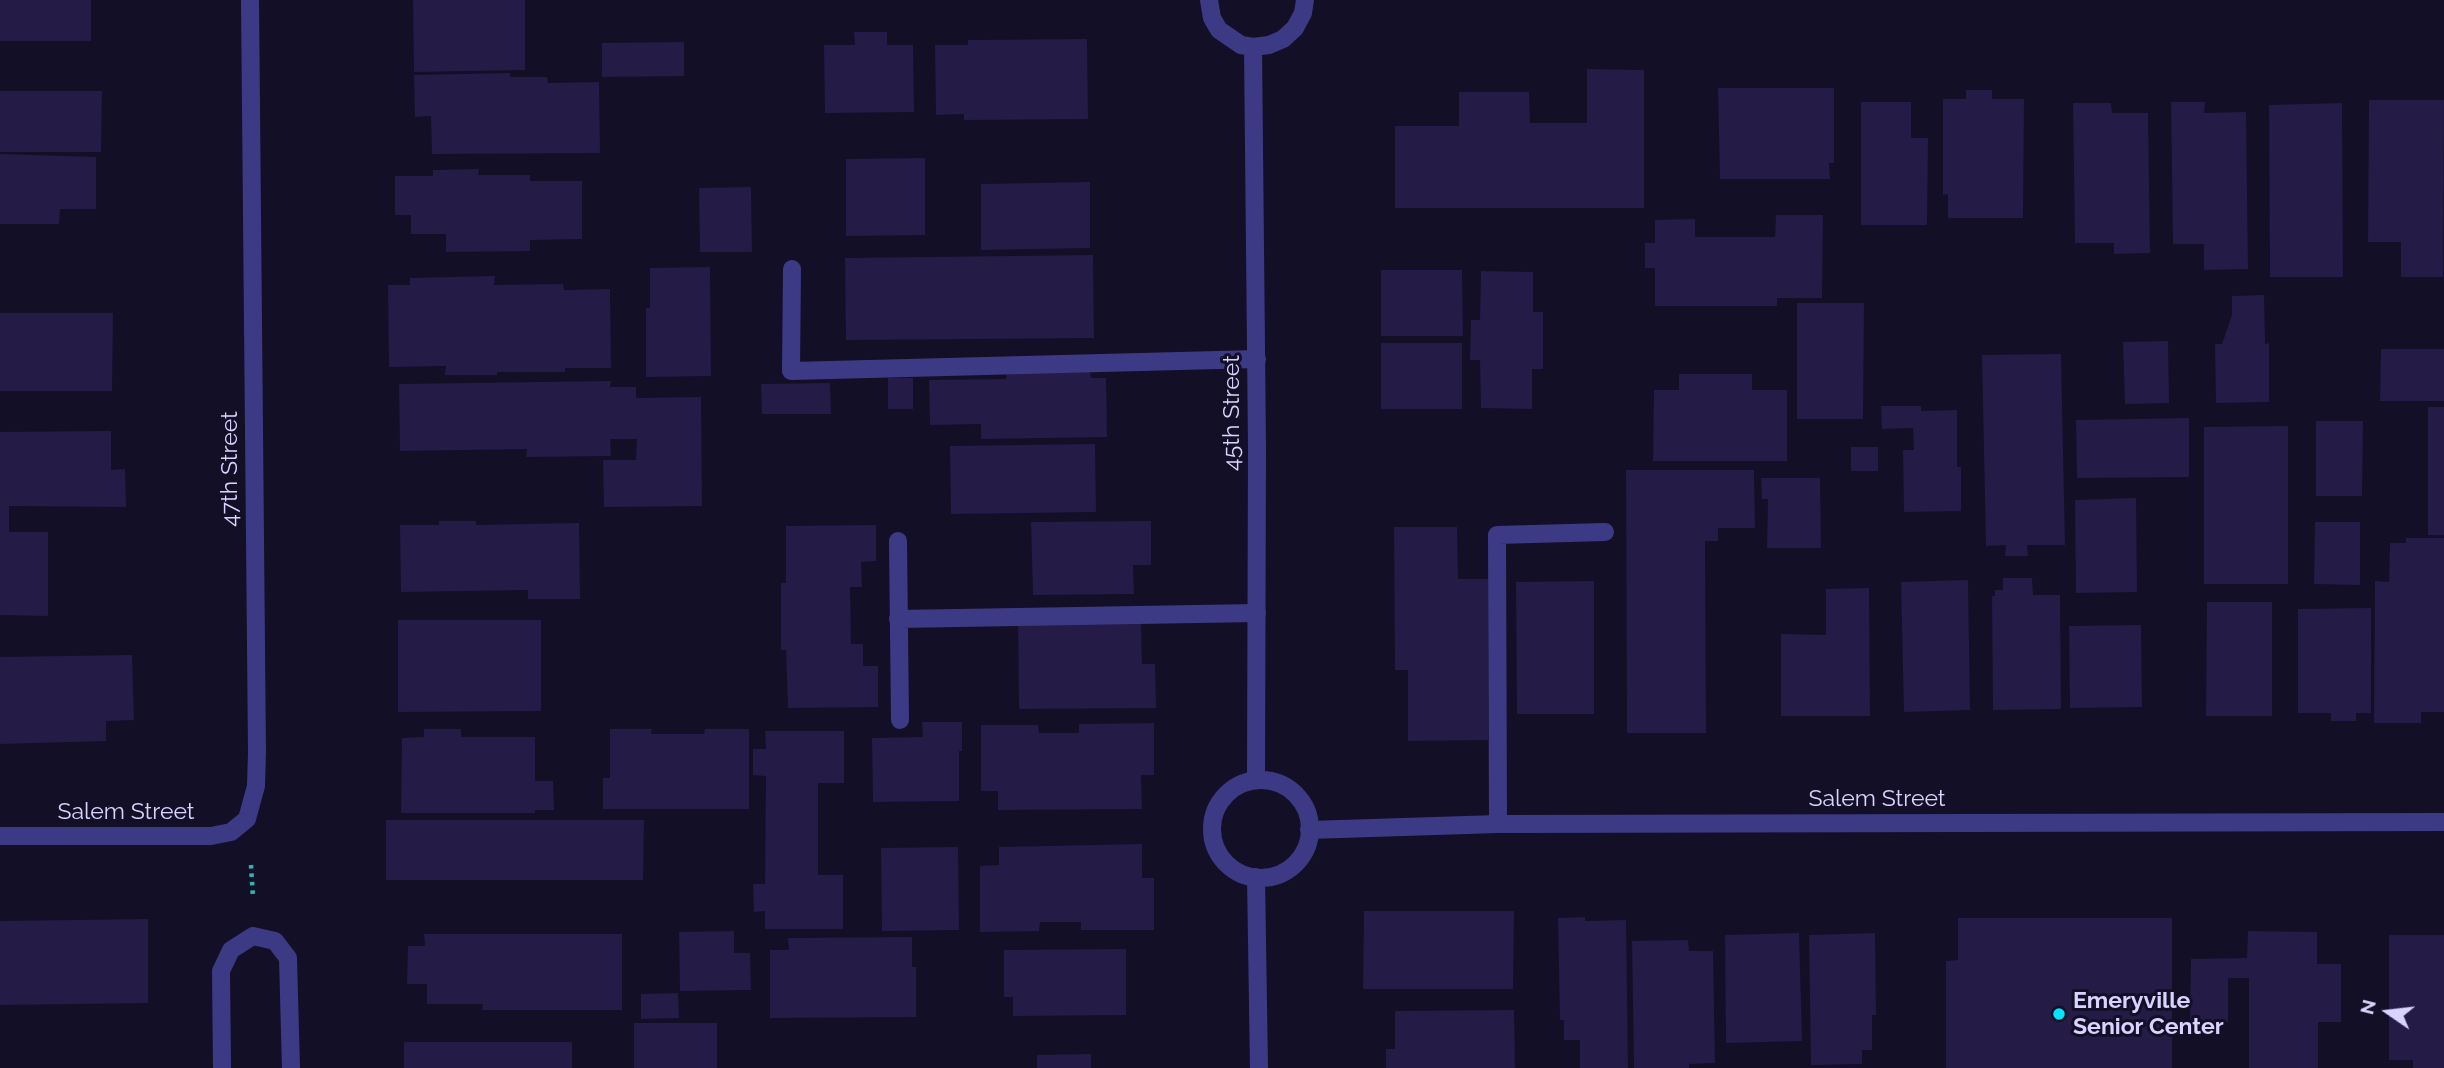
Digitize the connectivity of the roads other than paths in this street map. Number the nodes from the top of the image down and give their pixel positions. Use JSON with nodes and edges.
{"nodes":[{"id":1,"x":250,"y":0,"type":"edge"},
{"id":2,"x":1209,"y":0,"type":"edge"},
{"id":3,"x":1305,"y":0,"type":"edge"},
{"id":4,"x":1253,"y":47,"type":"junction"},
{"id":5,"x":792,"y":269,"type":"dead end"},
{"id":6,"x":1256,"y":359,"type":"junction"},
{"id":7,"x":1605,"y":532,"type":"dead end"},
{"id":8,"x":898,"y":541,"type":"dead end"},
{"id":9,"x":1257,"y":613,"type":"junction"},
{"id":10,"x":898,"y":619,"type":"junction"},
{"id":11,"x":900,"y":720,"type":"dead end"},
{"id":12,"x":1256,"y":780,"type":"junction"},
{"id":13,"x":247,"y":819,"type":"joint"},
{"id":14,"x":2444,"y":822,"type":"edge"},
{"id":15,"x":1498,"y":824,"type":"junction"},
{"id":16,"x":1309,"y":830,"type":"junction"},
{"id":17,"x":0,"y":836,"type":"edge"},
{"id":18,"x":1256,"y":877,"type":"junction"},
{"id":19,"x":222,"y":1068,"type":"edge"},
{"id":20,"x":291,"y":1068,"type":"edge"},
{"id":21,"x":1259,"y":1068,"type":"edge"}],
"edges":[{"from":1,"to":13,"type":"street","name":"47th Street"},
{"from":2,"to":4,"type":"street"},
{"from":3,"to":4,"type":"street"},
{"from":4,"to":6,"type":"street","name":"45th Street"},
{"from":5,"to":6,"type":"street"},
{"from":6,"to":9,"type":"street","name":"45th Street"},
{"from":7,"to":15,"type":"street"},
{"from":8,"to":10,"type":"street"},
{"from":9,"to":10,"type":"street"},
{"from":9,"to":12,"type":"street","name":"45th Street"},
{"from":10,"to":11,"type":"street"},
{"from":12,"to":16,"type":"street"},
{"from":12,"to":18,"type":"street"},
{"from":13,"to":17,"type":"street","name":"Salem Street"},
{"from":14,"to":15,"type":"street","name":"Salem Street"},
{"from":15,"to":16,"type":"street","name":"Salem Street"},
{"from":16,"to":18,"type":"street"},
{"from":18,"to":21,"type":"street"},
{"from":19,"to":20,"type":"street"}]}
